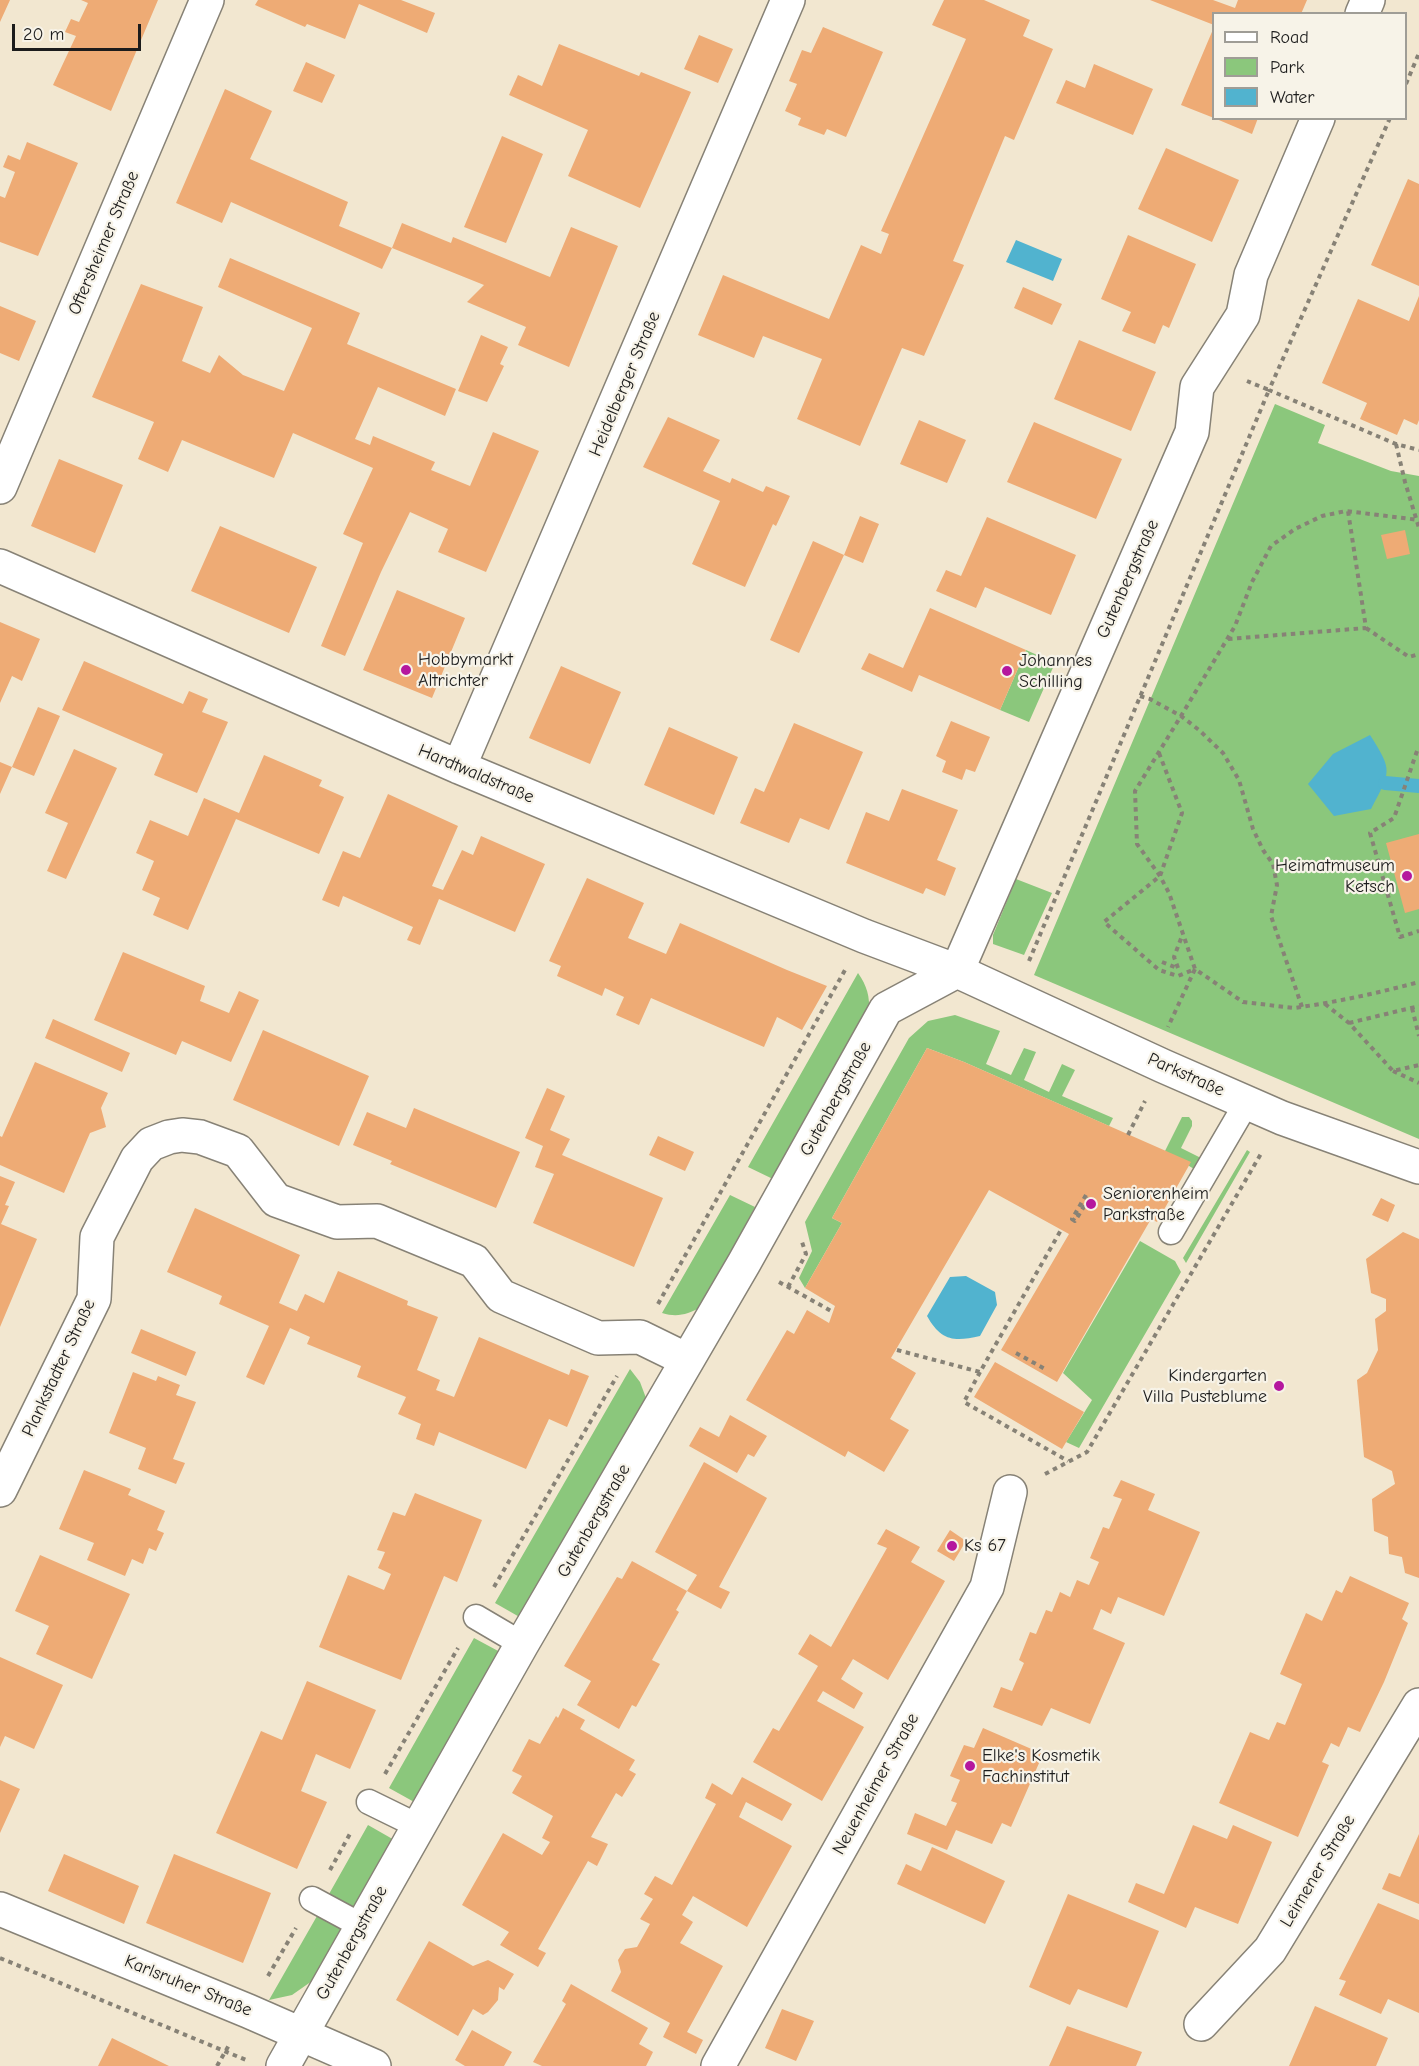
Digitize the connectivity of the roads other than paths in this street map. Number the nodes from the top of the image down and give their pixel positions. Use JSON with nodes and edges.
{"nodes":[{"id":1,"x":207,"y":0,"type":"edge"},
{"id":2,"x":788,"y":0,"type":"edge"},
{"id":3,"x":1317,"y":120,"type":"edge"},
{"id":4,"x":0,"y":487,"type":"edge"},
{"id":5,"x":0,"y":566,"type":"edge"},
{"id":6,"x":459,"y":767,"type":"junction"},
{"id":7,"x":957,"y":971,"type":"junction"},
{"id":8,"x":1247,"y":1102,"type":"junction"},
{"id":9,"x":1419,"y":1167,"type":"edge"},
{"id":10,"x":1171,"y":1232,"type":"dead end"},
{"id":11,"x":687,"y":1360,"type":"junction"},
{"id":12,"x":0,"y":1490,"type":"edge"},
{"id":13,"x":1010,"y":1492,"type":"road end"},
{"id":14,"x":476,"y":1617,"type":"road end"},
{"id":15,"x":522,"y":1644,"type":"junction"},
{"id":16,"x":1419,"y":1706,"type":"edge"},
{"id":17,"x":369,"y":1802,"type":"dead end"},
{"id":18,"x":418,"y":1826,"type":"junction"},
{"id":19,"x":312,"y":1899,"type":"dead end"},
{"id":20,"x":0,"y":1909,"type":"edge"},
{"id":21,"x":362,"y":1926,"type":"junction"},
{"id":22,"x":1201,"y":2024,"type":"dead end"},
{"id":23,"x":301,"y":2035,"type":"junction"},
{"id":24,"x":267,"y":2064,"type":"edge"},
{"id":25,"x":374,"y":2066,"type":"edge"},
{"id":26,"x":718,"y":2066,"type":"edge"}],
"edges":[{"from":1,"to":4,"type":"street","name":"Oftersheimer Straße"},
{"from":2,"to":6,"type":"street","name":"Heidelberger Straße"},
{"from":3,"to":7,"type":"street","name":"Gutenbergstraße"},
{"from":5,"to":6,"type":"street","name":"Hardtwaldstraße"},
{"from":6,"to":7,"type":"street","name":"Hardtwaldstraße"},
{"from":7,"to":8,"type":"street","name":"Parkstraße"},
{"from":7,"to":11,"type":"street","name":"Gutenbergstraße"},
{"from":8,"to":9,"type":"street","name":"Parkstraße"},
{"from":8,"to":10,"type":"lane"},
{"from":11,"to":12,"type":"street","name":"Plankstadter Straße"},
{"from":11,"to":15,"type":"street","name":"Gutenbergstraße"},
{"from":13,"to":26,"type":"street","name":"Neuenheimer Straße"},
{"from":14,"to":15,"type":"lane"},
{"from":15,"to":18,"type":"street","name":"Gutenbergstraße"},
{"from":16,"to":22,"type":"street","name":"Leimener Straße"},
{"from":17,"to":18,"type":"lane"},
{"from":18,"to":21,"type":"street","name":"Gutenbergstraße"},
{"from":19,"to":21,"type":"lane"},
{"from":20,"to":23,"type":"street","name":"Karlsruher Straße"},
{"from":21,"to":23,"type":"street","name":"Gutenbergstraße"},
{"from":23,"to":24,"type":"street","name":"Gutenbergstraße"},
{"from":23,"to":25,"type":"street","name":"Karlsruher Straße"}]}
